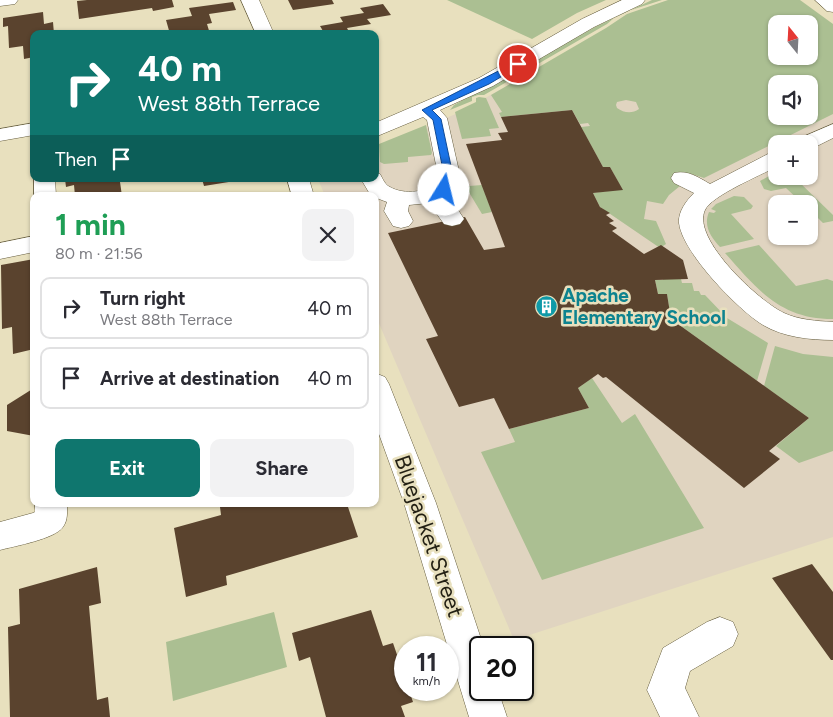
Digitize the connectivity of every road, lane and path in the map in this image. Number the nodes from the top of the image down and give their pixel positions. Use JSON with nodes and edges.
{"nodes":[{"id":1,"x":9,"y":0,"type":"edge"},
{"id":2,"x":250,"y":0,"type":"edge"},
{"id":3,"x":636,"y":0,"type":"edge"},
{"id":4,"x":824,"y":0,"type":"edge"},
{"id":5,"x":0,"y":1,"type":"edge"},
{"id":6,"x":833,"y":7,"type":"edge"},
{"id":7,"x":263,"y":30,"type":"edge"},
{"id":8,"x":426,"y":110,"type":"junction"},
{"id":9,"x":379,"y":129,"type":"edge"},
{"id":10,"x":30,"y":130,"type":"edge"},
{"id":11,"x":833,"y":130,"type":"edge"},
{"id":12,"x":0,"y":135,"type":"edge"},
{"id":13,"x":818,"y":138,"type":"edge"},
{"id":14,"x":768,"y":163,"type":"edge"},
{"id":15,"x":682,"y":178,"type":"dead end"},
{"id":16,"x":374,"y":182,"type":"edge"},
{"id":17,"x":710,"y":192,"type":"junction"},
{"id":18,"x":433,"y":194,"type":"junction"},
{"id":19,"x":399,"y":198,"type":"junction"},
{"id":20,"x":452,"y":220,"type":"dead end"},
{"id":21,"x":401,"y":221,"type":"dead end"},
{"id":22,"x":30,"y":245,"type":"edge"},
{"id":23,"x":0,"y":250,"type":"edge"},
{"id":24,"x":833,"y":331,"type":"edge"},
{"id":25,"x":379,"y":395,"type":"edge"},
{"id":26,"x":51,"y":507,"type":"edge"},
{"id":27,"x":0,"y":536,"type":"edge"},
{"id":28,"x":720,"y":634,"type":"dead end"},
{"id":29,"x":488,"y":717,"type":"edge"},
{"id":30,"x":680,"y":717,"type":"edge"}],
"edges":[{"from":1,"to":5,"type":"street"},
{"from":2,"to":7,"type":"street"},
{"from":3,"to":8,"type":"street"},
{"from":4,"to":6,"type":"street"},
{"from":8,"to":9,"type":"street"},
{"from":8,"to":18,"type":"street"},
{"from":10,"to":12,"type":"street"},
{"from":11,"to":13,"type":"street"},
{"from":14,"to":17,"type":"street"},
{"from":15,"to":17,"type":"street"},
{"from":16,"to":19,"type":"street"},
{"from":17,"to":24,"type":"street"},
{"from":18,"to":19,"type":"street"},
{"from":18,"to":20,"type":"street"},
{"from":19,"to":21,"type":"street"},
{"from":22,"to":23,"type":"street"},
{"from":25,"to":29,"type":"street","name":"Bluejacket Street"},
{"from":26,"to":27,"type":"street"},
{"from":28,"to":30,"type":"street"}]}
